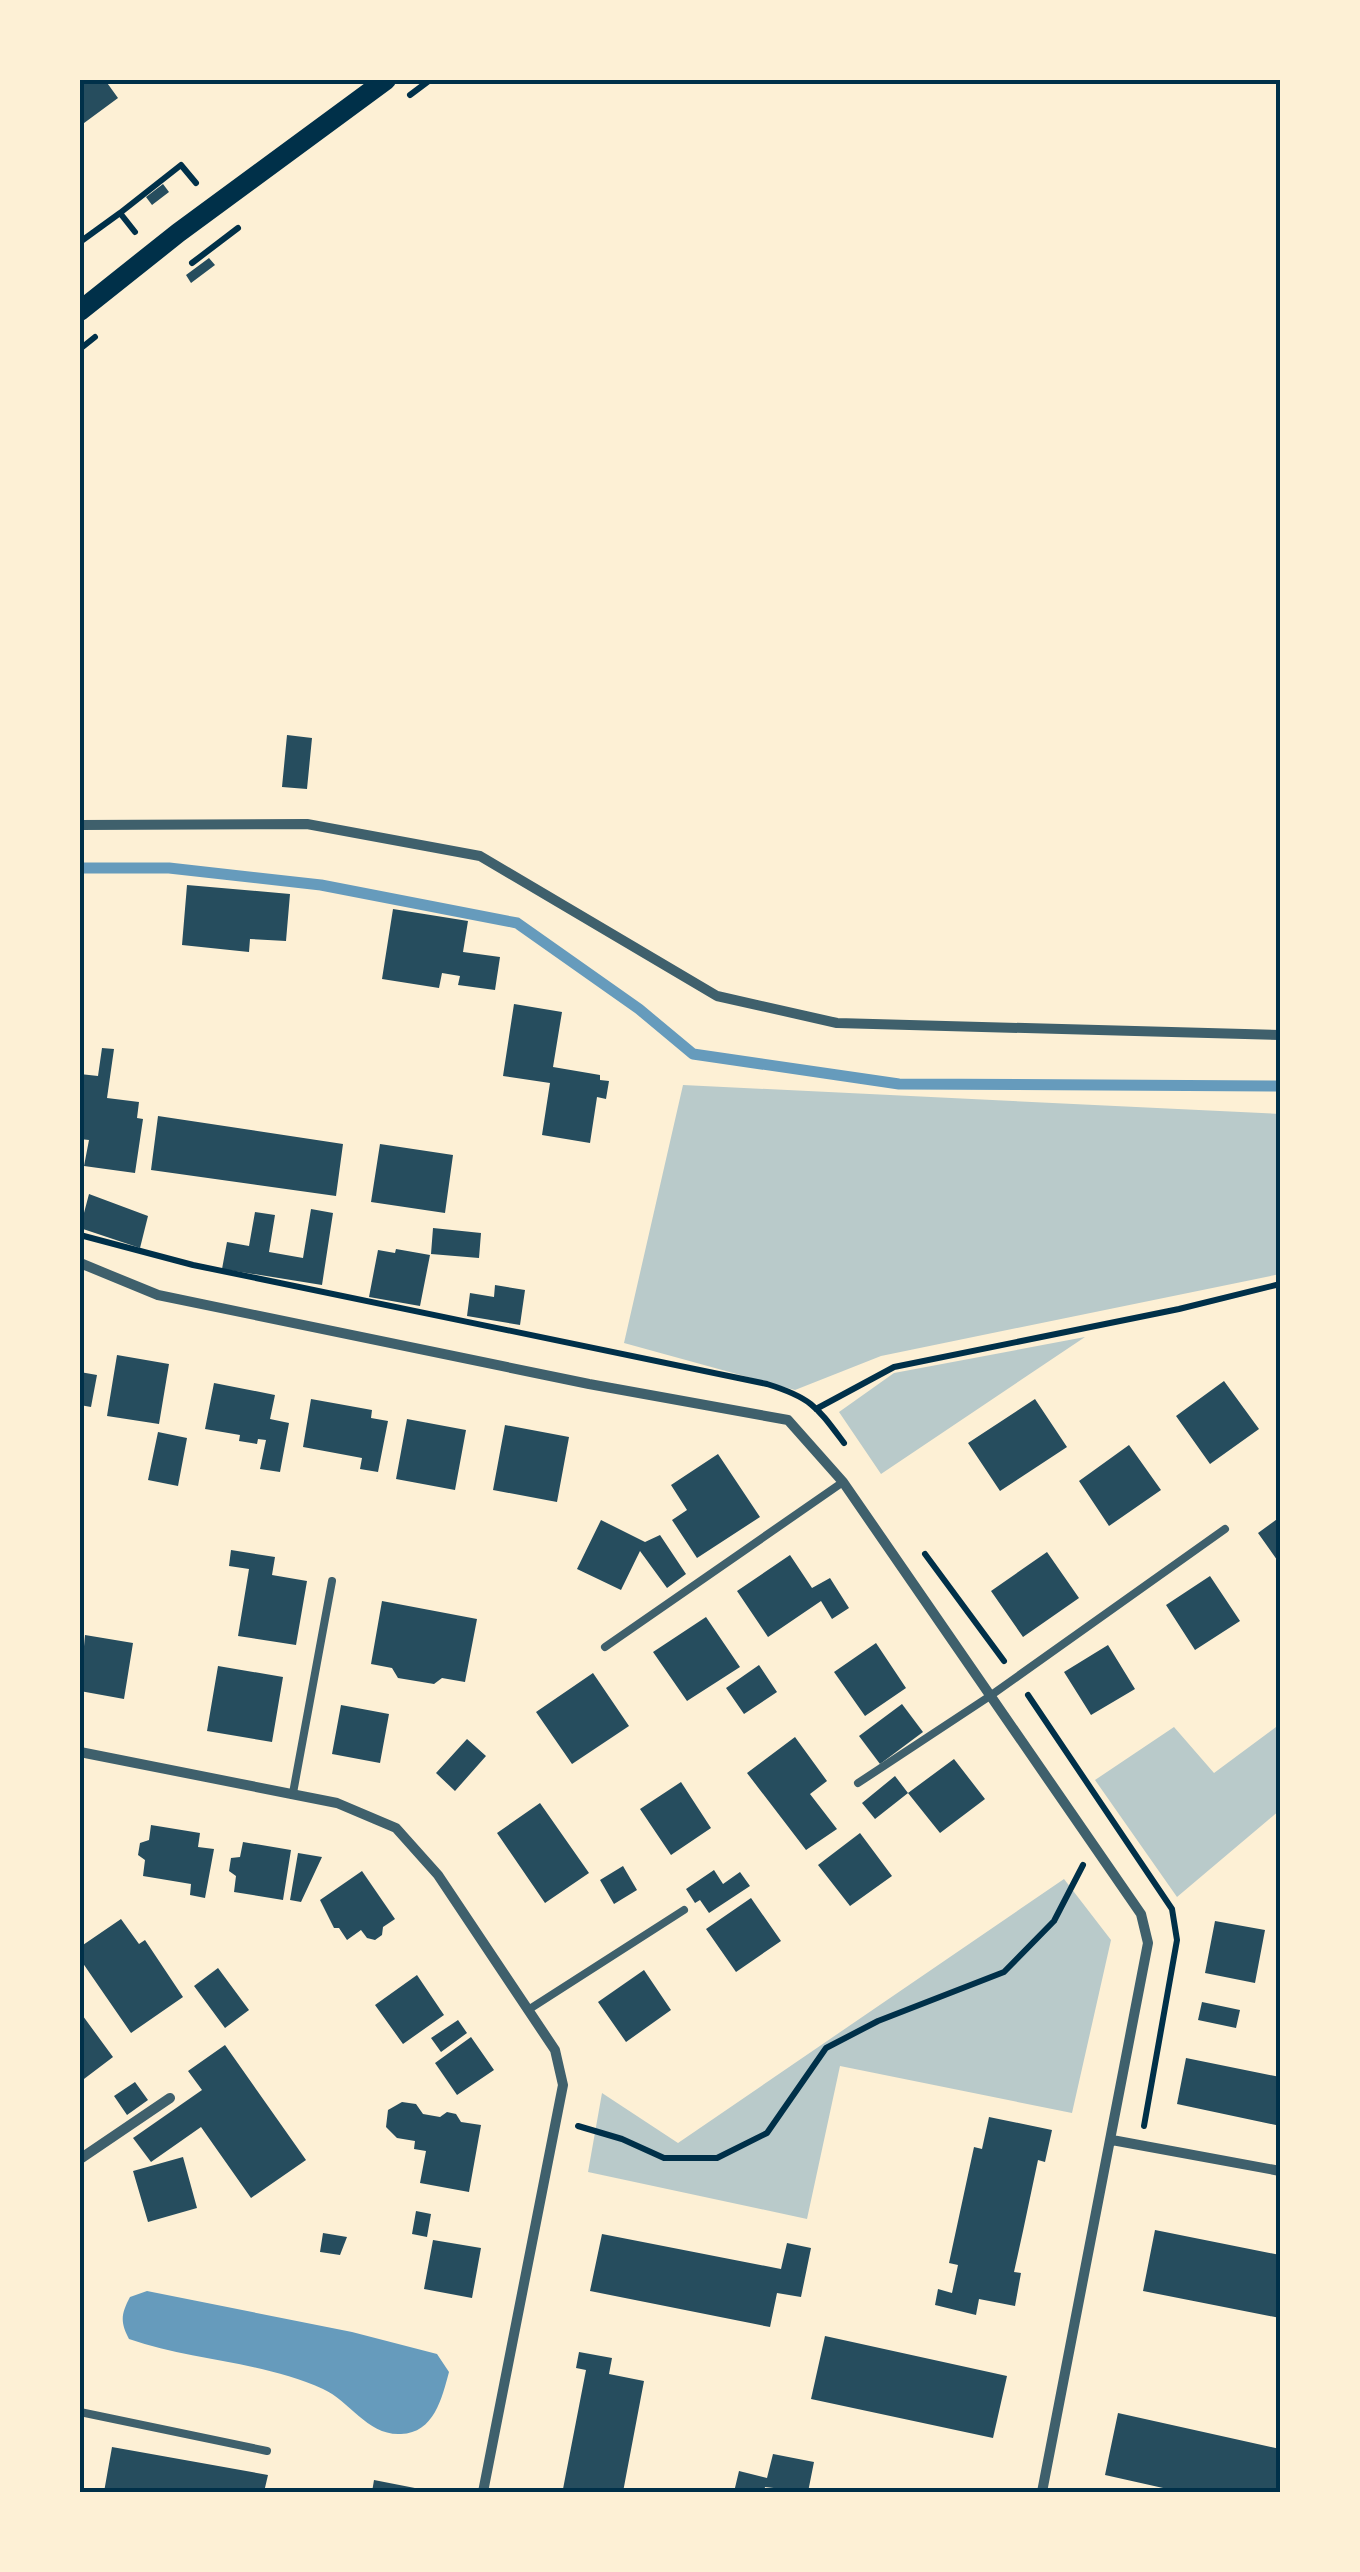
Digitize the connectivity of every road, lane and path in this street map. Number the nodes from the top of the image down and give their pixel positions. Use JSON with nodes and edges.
{"nodes":[{"id":1,"x":386,"y":80,"type":"edge"},
{"id":2,"x":196,"y":183,"type":"dead end"},
{"id":3,"x":120,"y":212,"type":"junction"},
{"id":4,"x":134,"y":231,"type":"dead end"},
{"id":5,"x":80,"y":242,"type":"edge"},
{"id":6,"x":80,"y":312,"type":"edge"},
{"id":7,"x":80,"y":826,"type":"edge"},
{"id":8,"x":1280,"y":1035,"type":"edge"},
{"id":9,"x":80,"y":1264,"type":"edge"},
{"id":10,"x":1280,"y":1284,"type":"edge"},
{"id":11,"x":788,"y":1420,"type":"junction"},
{"id":12,"x":843,"y":1482,"type":"junction"},
{"id":13,"x":1225,"y":1529,"type":"dead end"},
{"id":14,"x":332,"y":1580,"type":"dead end"},
{"id":15,"x":604,"y":1647,"type":"dead end"},
{"id":16,"x":990,"y":1696,"type":"junction"},
{"id":17,"x":80,"y":1752,"type":"edge"},
{"id":18,"x":858,"y":1783,"type":"dead end"},
{"id":19,"x":293,"y":1793,"type":"junction"},
{"id":20,"x":1108,"y":1815,"type":"dead end"},
{"id":21,"x":1093,"y":1845,"type":"junction"},
{"id":22,"x":684,"y":1910,"type":"dead end"},
{"id":23,"x":528,"y":2010,"type":"junction"},
{"id":24,"x":170,"y":2098,"type":"dead end"},
{"id":25,"x":556,"y":2120,"type":"junction"},
{"id":26,"x":1112,"y":2140,"type":"junction"},
{"id":27,"x":80,"y":2159,"type":"edge"},
{"id":28,"x":1280,"y":2171,"type":"edge"},
{"id":29,"x":80,"y":2412,"type":"edge"},
{"id":30,"x":267,"y":2451,"type":"dead end"},
{"id":31,"x":483,"y":2492,"type":"edge"},
{"id":32,"x":1042,"y":2492,"type":"edge"}],
"edges":[{"from":1,"to":6,"type":"main road"},
{"from":2,"to":3,"type":"path"},
{"from":3,"to":4,"type":"path"},
{"from":3,"to":5,"type":"path"},
{"from":7,"to":8,"type":"street"},
{"from":9,"to":11,"type":"street"},
{"from":10,"to":11,"type":"path"},
{"from":11,"to":12,"type":"street"},
{"from":12,"to":15,"type":"lane"},
{"from":12,"to":16,"type":"street"},
{"from":13,"to":16,"type":"lane"},
{"from":14,"to":19,"type":"lane"},
{"from":16,"to":18,"type":"lane"},
{"from":16,"to":21,"type":"street"},
{"from":17,"to":19,"type":"street"},
{"from":19,"to":23,"type":"street"},
{"from":20,"to":21,"type":"path"},
{"from":21,"to":25,"type":"path"},
{"from":21,"to":26,"type":"street"},
{"from":22,"to":23,"type":"lane"},
{"from":23,"to":25,"type":"street"},
{"from":24,"to":27,"type":"street"},
{"from":25,"to":31,"type":"street"},
{"from":26,"to":28,"type":"street"},
{"from":26,"to":32,"type":"street"},
{"from":29,"to":30,"type":"lane"}]}
